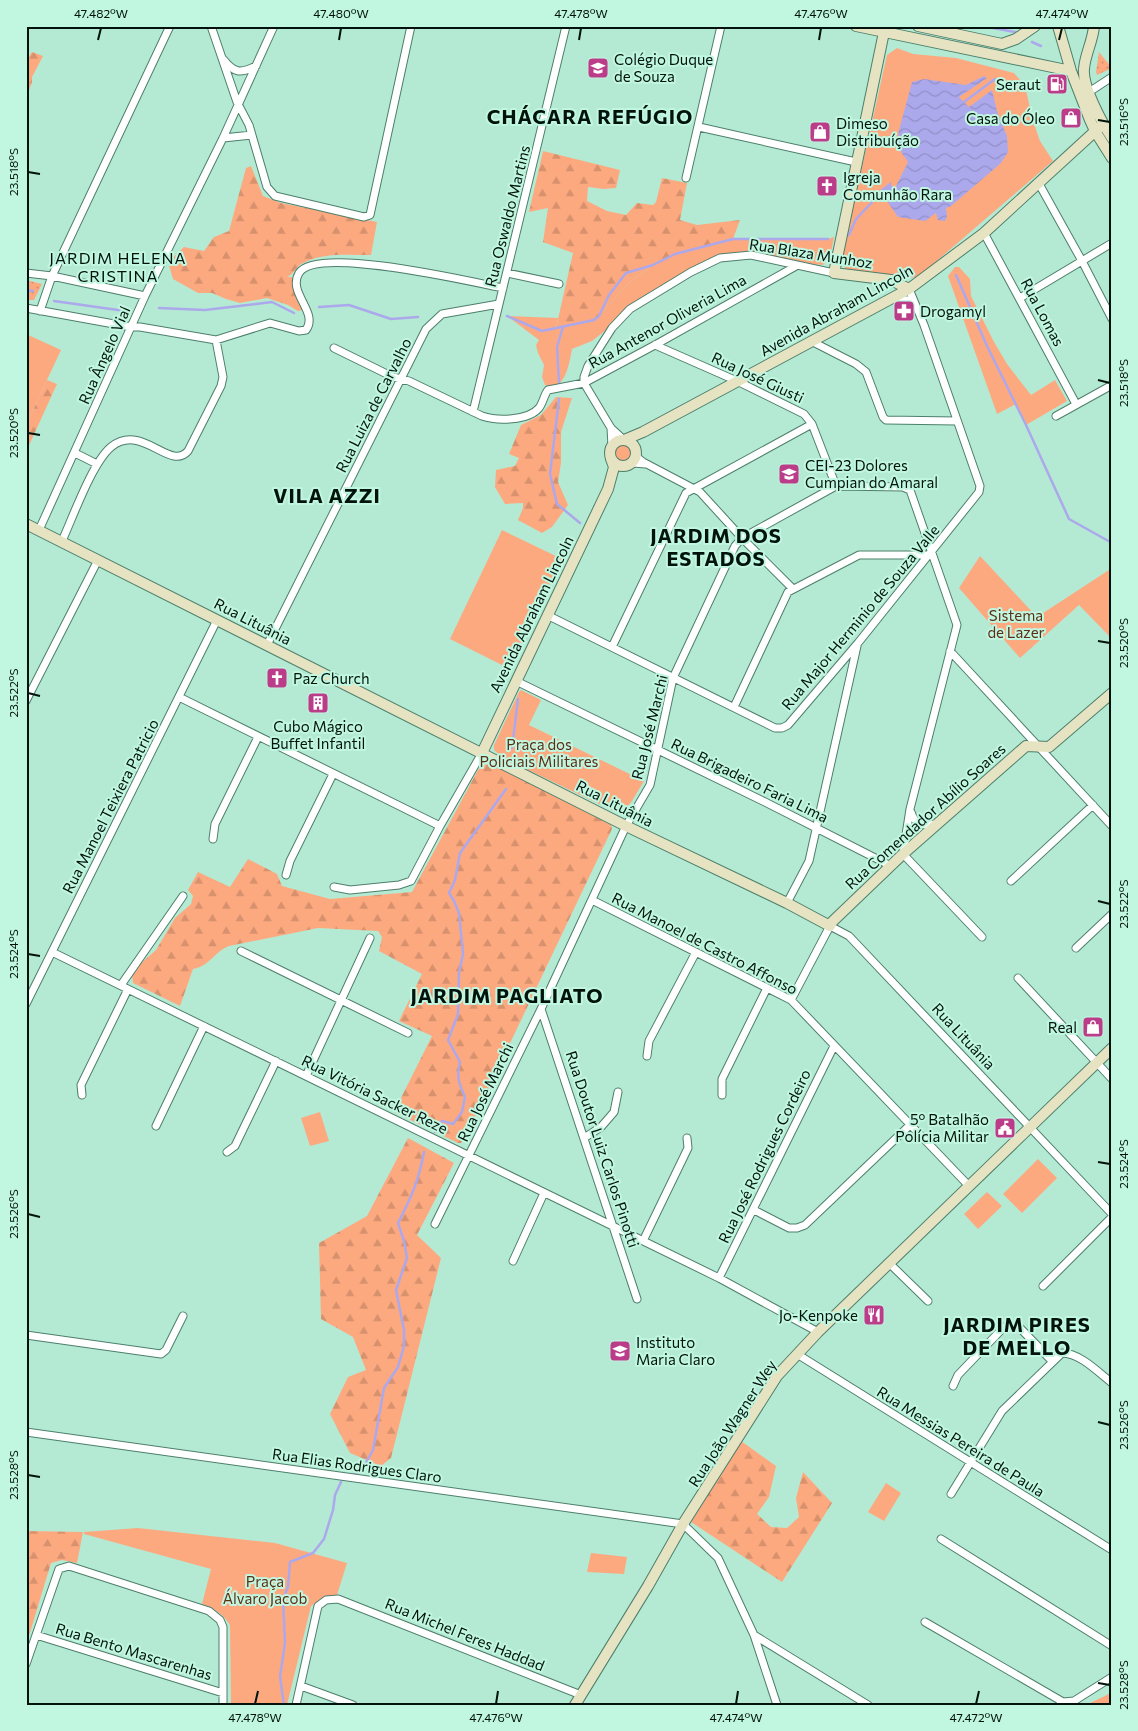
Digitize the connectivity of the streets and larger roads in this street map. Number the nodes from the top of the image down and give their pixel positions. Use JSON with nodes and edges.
{"nodes":[{"id":1,"x":170,"y":26,"type":"edge"},
{"id":2,"x":211,"y":26,"type":"edge"},
{"id":3,"x":274,"y":26,"type":"edge"},
{"id":4,"x":411,"y":26,"type":"edge"},
{"id":5,"x":566,"y":26,"type":"edge"},
{"id":6,"x":721,"y":26,"type":"edge"},
{"id":7,"x":856,"y":26,"type":"edge"},
{"id":8,"x":918,"y":26,"type":"edge"},
{"id":9,"x":1035,"y":26,"type":"edge"},
{"id":10,"x":1058,"y":26,"type":"edge"},
{"id":11,"x":1094,"y":26,"type":"edge"},
{"id":12,"x":1102,"y":26,"type":"edge"},
{"id":13,"x":884,"y":32,"type":"junction"},
{"id":14,"x":1090,"y":46,"type":"junction"},
{"id":15,"x":220,"y":55,"type":"junction"},
{"id":16,"x":256,"y":66,"type":"junction"},
{"id":17,"x":1070,"y":71,"type":"junction"},
{"id":18,"x":1112,"y":77,"type":"edge"},
{"id":19,"x":1085,"y":79,"type":"junction"},
{"id":20,"x":1101,"y":84,"type":"junction"},
{"id":21,"x":1089,"y":92,"type":"junction"},
{"id":22,"x":238,"y":106,"type":"junction"},
{"id":23,"x":1103,"y":124,"type":"junction"},
{"id":24,"x":698,"y":127,"type":"junction"},
{"id":25,"x":1095,"y":132,"type":"junction"},
{"id":26,"x":252,"y":135,"type":"junction"},
{"id":27,"x":223,"y":138,"type":"junction"},
{"id":28,"x":1112,"y":138,"type":"edge"},
{"id":29,"x":1112,"y":158,"type":"edge"},
{"id":30,"x":856,"y":162,"type":"junction"},
{"id":31,"x":686,"y":178,"type":"dead end"},
{"id":32,"x":1038,"y":182,"type":"junction"},
{"id":33,"x":984,"y":233,"type":"junction"},
{"id":34,"x":1112,"y":243,"type":"edge"},
{"id":35,"x":1082,"y":261,"type":"junction"},
{"id":36,"x":796,"y":266,"type":"junction"},
{"id":37,"x":26,"y":273,"type":"edge"},
{"id":38,"x":507,"y":273,"type":"junction"},
{"id":39,"x":834,"y":273,"type":"junction"},
{"id":40,"x":52,"y":276,"type":"junction"},
{"id":41,"x":559,"y":284,"type":"dead end"},
{"id":42,"x":503,"y":288,"type":"junction"},
{"id":43,"x":909,"y":289,"type":"junction"},
{"id":44,"x":146,"y":296,"type":"junction"},
{"id":45,"x":1020,"y":298,"type":"junction"},
{"id":46,"x":888,"y":300,"type":"junction"},
{"id":47,"x":499,"y":304,"type":"junction"},
{"id":48,"x":26,"y":308,"type":"edge"},
{"id":49,"x":917,"y":308,"type":"junction"},
{"id":50,"x":40,"y":311,"type":"junction"},
{"id":51,"x":1112,"y":319,"type":"edge"},
{"id":52,"x":132,"y":327,"type":"junction"},
{"id":53,"x":216,"y":340,"type":"junction"},
{"id":54,"x":811,"y":341,"type":"junction"},
{"id":55,"x":655,"y":345,"type":"junction"},
{"id":56,"x":334,"y":348,"type":"dead end"},
{"id":57,"x":401,"y":380,"type":"junction"},
{"id":58,"x":737,"y":381,"type":"junction"},
{"id":59,"x":584,"y":384,"type":"junction"},
{"id":60,"x":1112,"y":385,"type":"edge"},
{"id":61,"x":1076,"y":404,"type":"junction"},
{"id":62,"x":473,"y":412,"type":"junction"},
{"id":63,"x":1056,"y":416,"type":"dead end"},
{"id":64,"x":957,"y":421,"type":"junction"},
{"id":65,"x":812,"y":424,"type":"junction"},
{"id":66,"x":611,"y":428,"type":"junction"},
{"id":67,"x":643,"y":432,"type":"junction"},
{"id":68,"x":624,"y":440,"type":"junction"},
{"id":69,"x":612,"y":446,"type":"junction"},
{"id":70,"x":635,"y":451,"type":"junction"},
{"id":71,"x":75,"y":453,"type":"junction"},
{"id":72,"x":612,"y":460,"type":"junction"},
{"id":73,"x":97,"y":464,"type":"junction"},
{"id":74,"x":627,"y":465,"type":"junction"},
{"id":75,"x":650,"y":466,"type":"junction"},
{"id":76,"x":836,"y":486,"type":"junction"},
{"id":77,"x":608,"y":489,"type":"junction"},
{"id":78,"x":694,"y":489,"type":"junction"},
{"id":79,"x":26,"y":524,"type":"edge"},
{"id":80,"x":39,"y":530,"type":"junction"},
{"id":81,"x":742,"y":538,"type":"junction"},
{"id":82,"x":62,"y":541,"type":"junction"},
{"id":83,"x":930,"y":554,"type":"junction"},
{"id":84,"x":98,"y":560,"type":"junction"},
{"id":85,"x":793,"y":589,"type":"junction"},
{"id":86,"x":546,"y":615,"type":"junction"},
{"id":87,"x":217,"y":620,"type":"junction"},
{"id":88,"x":858,"y":643,"type":"junction"},
{"id":89,"x":267,"y":646,"type":"junction"},
{"id":90,"x":612,"y":647,"type":"junction"},
{"id":91,"x":950,"y":651,"type":"junction"},
{"id":92,"x":837,"y":668,"type":"junction"},
{"id":93,"x":967,"y":670,"type":"junction"},
{"id":94,"x":851,"y":673,"type":"junction"},
{"id":95,"x":944,"y":675,"type":"junction"},
{"id":96,"x":673,"y":678,"type":"junction"},
{"id":97,"x":516,"y":681,"type":"junction"},
{"id":98,"x":1111,"y":694,"type":"edge"},
{"id":99,"x":179,"y":697,"type":"junction"},
{"id":100,"x":26,"y":701,"type":"edge"},
{"id":101,"x":734,"y":707,"type":"junction"},
{"id":102,"x":258,"y":737,"type":"junction"},
{"id":103,"x":1038,"y":747,"type":"junction"},
{"id":104,"x":657,"y":750,"type":"junction"},
{"id":105,"x":482,"y":753,"type":"junction"},
{"id":106,"x":333,"y":774,"type":"junction"},
{"id":107,"x":1093,"y":806,"type":"junction"},
{"id":108,"x":910,"y":809,"type":"junction"},
{"id":109,"x":936,"y":824,"type":"junction"},
{"id":110,"x":440,"y":826,"type":"junction"},
{"id":111,"x":626,"y":826,"type":"junction"},
{"id":112,"x":1112,"y":826,"type":"edge"},
{"id":113,"x":817,"y":828,"type":"junction"},
{"id":114,"x":213,"y":839,"type":"dead end"},
{"id":115,"x":903,"y":854,"type":"junction"},
{"id":116,"x":891,"y":866,"type":"junction"},
{"id":117,"x":286,"y":875,"type":"dead end"},
{"id":118,"x":1011,"y":881,"type":"dead end"},
{"id":119,"x":334,"y":887,"type":"dead end"},
{"id":120,"x":183,"y":896,"type":"dead end"},
{"id":121,"x":592,"y":900,"type":"junction"},
{"id":122,"x":787,"y":903,"type":"junction"},
{"id":123,"x":1112,"y":914,"type":"edge"},
{"id":124,"x":830,"y":926,"type":"junction"},
{"id":125,"x":982,"y":937,"type":"dead end"},
{"id":126,"x":370,"y":938,"type":"dead end"},
{"id":127,"x":1076,"y":948,"type":"dead end"},
{"id":128,"x":241,"y":951,"type":"dead end"},
{"id":129,"x":52,"y":952,"type":"junction"},
{"id":130,"x":696,"y":952,"type":"junction"},
{"id":131,"x":1018,"y":978,"type":"dead end"},
{"id":132,"x":125,"y":987,"type":"junction"},
{"id":133,"x":767,"y":988,"type":"junction"},
{"id":134,"x":341,"y":1000,"type":"junction"},
{"id":135,"x":792,"y":1000,"type":"junction"},
{"id":136,"x":26,"y":1004,"type":"edge"},
{"id":137,"x":541,"y":1009,"type":"junction"},
{"id":138,"x":204,"y":1026,"type":"junction"},
{"id":139,"x":408,"y":1034,"type":"dead end"},
{"id":140,"x":834,"y":1046,"type":"junction"},
{"id":141,"x":1112,"y":1048,"type":"edge"},
{"id":142,"x":647,"y":1056,"type":"dead end"},
{"id":143,"x":276,"y":1061,"type":"junction"},
{"id":144,"x":1096,"y":1063,"type":"junction"},
{"id":145,"x":306,"y":1076,"type":"junction"},
{"id":146,"x":1112,"y":1079,"type":"edge"},
{"id":147,"x":618,"y":1092,"type":"dead end"},
{"id":148,"x":82,"y":1095,"type":"dead end"},
{"id":149,"x":722,"y":1095,"type":"dead end"},
{"id":150,"x":910,"y":1125,"type":"junction"},
{"id":151,"x":156,"y":1126,"type":"dead end"},
{"id":152,"x":1030,"y":1127,"type":"junction"},
{"id":153,"x":584,"y":1138,"type":"junction"},
{"id":154,"x":687,"y":1138,"type":"dead end"},
{"id":155,"x":227,"y":1152,"type":"dead end"},
{"id":156,"x":469,"y":1156,"type":"junction"},
{"id":157,"x":969,"y":1186,"type":"junction"},
{"id":158,"x":544,"y":1193,"type":"junction"},
{"id":159,"x":754,"y":1210,"type":"junction"},
{"id":160,"x":1112,"y":1216,"type":"edge"},
{"id":161,"x":435,"y":1224,"type":"dead end"},
{"id":162,"x":614,"y":1227,"type":"junction"},
{"id":163,"x":643,"y":1241,"type":"junction"},
{"id":164,"x":513,"y":1261,"type":"dead end"},
{"id":165,"x":889,"y":1263,"type":"junction"},
{"id":166,"x":719,"y":1278,"type":"junction"},
{"id":167,"x":1043,"y":1286,"type":"dead end"},
{"id":168,"x":637,"y":1299,"type":"dead end"},
{"id":169,"x":928,"y":1301,"type":"dead end"},
{"id":170,"x":183,"y":1316,"type":"dead end"},
{"id":171,"x":818,"y":1332,"type":"junction"},
{"id":172,"x":26,"y":1335,"type":"edge"},
{"id":173,"x":797,"y":1354,"type":"junction"},
{"id":174,"x":1052,"y":1361,"type":"junction"},
{"id":175,"x":1112,"y":1383,"type":"edge"},
{"id":176,"x":953,"y":1386,"type":"dead end"},
{"id":177,"x":26,"y":1432,"type":"edge"},
{"id":178,"x":970,"y":1463,"type":"junction"},
{"id":179,"x":950,"y":1494,"type":"dead end"},
{"id":180,"x":683,"y":1524,"type":"junction"},
{"id":181,"x":941,"y":1539,"type":"dead end"},
{"id":182,"x":1112,"y":1550,"type":"edge"},
{"id":183,"x":925,"y":1622,"type":"dead end"},
{"id":184,"x":36,"y":1635,"type":"junction"},
{"id":185,"x":754,"y":1635,"type":"junction"},
{"id":186,"x":1112,"y":1646,"type":"edge"},
{"id":187,"x":26,"y":1664,"type":"edge"},
{"id":188,"x":1112,"y":1677,"type":"edge"},
{"id":189,"x":301,"y":1686,"type":"junction"},
{"id":190,"x":224,"y":1693,"type":"junction"},
{"id":191,"x":581,"y":1695,"type":"junction"},
{"id":192,"x":1061,"y":1703,"type":"edge"},
{"id":193,"x":223,"y":1705,"type":"edge"},
{"id":194,"x":296,"y":1705,"type":"edge"},
{"id":195,"x":353,"y":1705,"type":"edge"},
{"id":196,"x":575,"y":1705,"type":"edge"},
{"id":197,"x":778,"y":1705,"type":"edge"},
{"id":198,"x":868,"y":1705,"type":"edge"}],
"edges":[{"from":1,"to":40,"type":"street"},
{"from":2,"to":15,"type":"street"},
{"from":3,"to":16,"type":"street","name":"Rua Ângelo Vial"},
{"from":4,"to":26,"type":"street"},
{"from":5,"to":38,"type":"street","name":"Rua Oswaldo Martins"},
{"from":6,"to":24,"type":"street"},
{"from":7,"to":13,"type":"street"},
{"from":8,"to":9,"type":"street"},
{"from":10,"to":17,"type":"street"},
{"from":11,"to":14,"type":"street"},
{"from":12,"to":14,"type":"street"},
{"from":13,"to":17,"type":"street"},
{"from":13,"to":30,"type":"street"},
{"from":14,"to":19,"type":"street"},
{"from":15,"to":16,"type":"street"},
{"from":15,"to":22,"type":"street"},
{"from":16,"to":22,"type":"street","name":"Rua Ângelo Vial"},
{"from":17,"to":25,"type":"street"},
{"from":18,"to":20,"type":"street"},
{"from":19,"to":20,"type":"street"},
{"from":19,"to":21,"type":"street"},
{"from":20,"to":21,"type":"street"},
{"from":21,"to":23,"type":"street"},
{"from":22,"to":26,"type":"street"},
{"from":22,"to":27,"type":"street","name":"Rua Ângelo Vial"},
{"from":23,"to":25,"type":"street","name":"Avenida Abraham Lincoln"},
{"from":23,"to":28,"type":"street"},
{"from":24,"to":30,"type":"street"},
{"from":24,"to":31,"type":"street"},
{"from":25,"to":29,"type":"street"},
{"from":25,"to":32,"type":"street","name":"Avenida Abraham Lincoln"},
{"from":26,"to":27,"type":"street"},
{"from":27,"to":44,"type":"street","name":"Rua Ângelo Vial"},
{"from":30,"to":39,"type":"street"},
{"from":32,"to":33,"type":"street","name":"Avenida Abraham Lincoln"},
{"from":32,"to":35,"type":"street"},
{"from":33,"to":43,"type":"street","name":"Avenida Abraham Lincoln"},
{"from":33,"to":45,"type":"street","name":"Rua Lomas"},
{"from":34,"to":35,"type":"street"},
{"from":35,"to":45,"type":"street"},
{"from":35,"to":51,"type":"street"},
{"from":36,"to":39,"type":"street","name":"Rua Blaza Munhoz"},
{"from":36,"to":55,"type":"street","name":"Rua Antenor Oliveria Lima"},
{"from":36,"to":59,"type":"street","name":"Rua Blaza Munhoz"},
{"from":37,"to":40,"type":"street"},
{"from":38,"to":41,"type":"street"},
{"from":38,"to":42,"type":"street","name":"Rua Oswaldo Martins"},
{"from":39,"to":43,"type":"street","name":"Rua Blaza Munhoz"},
{"from":40,"to":44,"type":"street"},
{"from":40,"to":50,"type":"street"},
{"from":42,"to":47,"type":"street","name":"Rua Oswaldo Martins"},
{"from":42,"to":53,"type":"street"},
{"from":43,"to":46,"type":"street","name":"Avenida Abraham Lincoln"},
{"from":43,"to":49,"type":"street","name":"Rua Major Herminio de Souza Valle"},
{"from":44,"to":52,"type":"street","name":"Rua Ângelo Vial"},
{"from":45,"to":61,"type":"street","name":"Rua Lomas"},
{"from":46,"to":49,"type":"street"},
{"from":46,"to":54,"type":"street","name":"Avenida Abraham Lincoln"},
{"from":47,"to":57,"type":"street","name":"Rua Luiza de Carvalho"},
{"from":47,"to":62,"type":"street","name":"Rua Oswaldo Martins"},
{"from":48,"to":50,"type":"street"},
{"from":49,"to":64,"type":"street","name":"Rua Major Herminio de Souza Valle"},
{"from":50,"to":52,"type":"street"},
{"from":52,"to":53,"type":"street"},
{"from":52,"to":71,"type":"street","name":"Rua Ângelo Vial"},
{"from":53,"to":73,"type":"street"},
{"from":54,"to":58,"type":"street","name":"Avenida Abraham Lincoln"},
{"from":54,"to":64,"type":"street"},
{"from":55,"to":58,"type":"street","name":"Rua José Giusti"},
{"from":55,"to":59,"type":"street","name":"Rua Antenor Oliveria Lima"},
{"from":56,"to":57,"type":"street"},
{"from":57,"to":62,"type":"street"},
{"from":57,"to":89,"type":"street","name":"Rua Luiza de Carvalho"},
{"from":58,"to":65,"type":"street","name":"Rua José Giusti"},
{"from":58,"to":67,"type":"street","name":"Avenida Abraham Lincoln"},
{"from":59,"to":62,"type":"street","name":"Rua Antenor Oliveria Lima"},
{"from":59,"to":66,"type":"street"},
{"from":60,"to":61,"type":"street"},
{"from":61,"to":63,"type":"street"},
{"from":64,"to":83,"type":"street","name":"Rua Major Herminio de Souza Valle"},
{"from":65,"to":76,"type":"street","name":"Rua José Giusti"},
{"from":65,"to":78,"type":"street"},
{"from":66,"to":68,"type":"street"},
{"from":66,"to":69,"type":"street"},
{"from":67,"to":68,"type":"street","name":"Avenida Abraham Lincoln"},
{"from":67,"to":70,"type":"street"},
{"from":68,"to":69,"type":"street"},
{"from":68,"to":70,"type":"street"},
{"from":69,"to":72,"type":"street"},
{"from":70,"to":74,"type":"street"},
{"from":70,"to":75,"type":"street"},
{"from":71,"to":73,"type":"street"},
{"from":71,"to":80,"type":"street","name":"Rua Ângelo Vial"},
{"from":72,"to":74,"type":"street"},
{"from":72,"to":77,"type":"street","name":"Avenida Abraham Lincoln"},
{"from":73,"to":82,"type":"street"},
{"from":74,"to":75,"type":"street"},
{"from":74,"to":77,"type":"street","name":"Avenida Abraham Lincoln"},
{"from":75,"to":78,"type":"street"},
{"from":76,"to":81,"type":"street","name":"Rua José Marchi"},
{"from":76,"to":83,"type":"street","name":"Rua José Marchi"},
{"from":77,"to":86,"type":"street","name":"Avenida Abraham Lincoln"},
{"from":78,"to":81,"type":"street"},
{"from":78,"to":90,"type":"street"},
{"from":79,"to":80,"type":"street","name":"Rua Lituânia"},
{"from":80,"to":82,"type":"street","name":"Rua Lituânia"},
{"from":81,"to":85,"type":"street"},
{"from":81,"to":96,"type":"street","name":"Rua José Marchi"},
{"from":82,"to":84,"type":"street","name":"Rua Lituânia"},
{"from":83,"to":85,"type":"street"},
{"from":83,"to":88,"type":"street","name":"Rua Major Herminio de Souza Valle"},
{"from":83,"to":91,"type":"street","name":"Rua José Marchi"},
{"from":84,"to":87,"type":"street","name":"Rua Lituânia"},
{"from":84,"to":100,"type":"street"},
{"from":85,"to":101,"type":"street"},
{"from":86,"to":90,"type":"street","name":"Rua Major Herminio de Souza Valle"},
{"from":86,"to":97,"type":"street","name":"Avenida Abraham Lincoln"},
{"from":87,"to":89,"type":"street","name":"Rua Lituânia"},
{"from":87,"to":99,"type":"street","name":"Rua Manoel Teixiera Patricio"},
{"from":88,"to":92,"type":"street","name":"Rua Major Herminio de Souza Valle"},
{"from":88,"to":94,"type":"street"},
{"from":89,"to":105,"type":"street","name":"Rua Lituânia"},
{"from":90,"to":96,"type":"street","name":"Rua Major Herminio de Souza Valle"},
{"from":91,"to":93,"type":"street"},
{"from":91,"to":95,"type":"street","name":"Rua José Marchi"},
{"from":92,"to":94,"type":"street"},
{"from":92,"to":101,"type":"street","name":"Rua Major Herminio de Souza Valle"},
{"from":93,"to":95,"type":"street"},
{"from":93,"to":103,"type":"street"},
{"from":94,"to":113,"type":"street"},
{"from":95,"to":108,"type":"street","name":"Rua José Marchi"},
{"from":96,"to":101,"type":"street","name":"Rua Major Herminio de Souza Valle"},
{"from":96,"to":104,"type":"street","name":"Rua José Marchi"},
{"from":97,"to":104,"type":"street","name":"Rua Brigadeiro Faria Lima"},
{"from":97,"to":105,"type":"street","name":"Avenida Abraham Lincoln"},
{"from":98,"to":103,"type":"street","name":"Rua Comendador Abílio Soares"},
{"from":99,"to":102,"type":"street"},
{"from":99,"to":129,"type":"street","name":"Rua Manoel Teixiera Patricio"},
{"from":102,"to":106,"type":"street"},
{"from":102,"to":114,"type":"street"},
{"from":103,"to":107,"type":"street"},
{"from":103,"to":109,"type":"street","name":"Rua Comendador Abílio Soares"},
{"from":104,"to":111,"type":"street","name":"Rua José Marchi"},
{"from":104,"to":113,"type":"street","name":"Rua Brigadeiro Faria Lima"},
{"from":105,"to":110,"type":"street"},
{"from":105,"to":111,"type":"street","name":"Rua Lituânia"},
{"from":106,"to":110,"type":"street"},
{"from":106,"to":117,"type":"street"},
{"from":107,"to":112,"type":"street"},
{"from":107,"to":118,"type":"street"},
{"from":108,"to":109,"type":"street"},
{"from":108,"to":115,"type":"street","name":"Rua José Marchi"},
{"from":109,"to":115,"type":"street","name":"Rua Comendador Abílio Soares"},
{"from":110,"to":119,"type":"street"},
{"from":111,"to":121,"type":"street","name":"Rua José Marchi"},
{"from":111,"to":122,"type":"street","name":"Rua Lituânia"},
{"from":113,"to":116,"type":"street","name":"Rua Brigadeiro Faria Lima"},
{"from":113,"to":122,"type":"street"},
{"from":115,"to":116,"type":"street","name":"Rua Comendador Abílio Soares"},
{"from":115,"to":125,"type":"street"},
{"from":116,"to":124,"type":"street","name":"Rua Comendador Abílio Soares"},
{"from":120,"to":132,"type":"street"},
{"from":121,"to":130,"type":"street","name":"Rua Manoel de Castro Affonso"},
{"from":121,"to":137,"type":"street","name":"Rua José Marchi"},
{"from":122,"to":124,"type":"street","name":"Rua Lituânia"},
{"from":123,"to":127,"type":"street"},
{"from":124,"to":135,"type":"street","name":"Rua Comendador Abílio Soares"},
{"from":124,"to":152,"type":"street","name":"Rua Lituânia"},
{"from":126,"to":134,"type":"street"},
{"from":128,"to":134,"type":"street"},
{"from":129,"to":132,"type":"street","name":"Rua Vitória Sacker Reze"},
{"from":129,"to":136,"type":"street","name":"Rua Manoel Teixiera Patricio"},
{"from":130,"to":133,"type":"street","name":"Rua Manoel de Castro Affonso"},
{"from":130,"to":142,"type":"street"},
{"from":131,"to":144,"type":"street"},
{"from":132,"to":138,"type":"street","name":"Rua Vitória Sacker Reze"},
{"from":132,"to":148,"type":"street"},
{"from":133,"to":135,"type":"street","name":"Rua Manoel de Castro Affonso"},
{"from":133,"to":149,"type":"street"},
{"from":134,"to":139,"type":"street"},
{"from":134,"to":145,"type":"street"},
{"from":135,"to":140,"type":"street","name":"Rua Manoel de Castro Affonso"},
{"from":137,"to":153,"type":"street","name":"Rua Doutor Luiz Carlos Pinotti"},
{"from":137,"to":156,"type":"street","name":"Rua José Marchi"},
{"from":138,"to":143,"type":"street","name":"Rua Vitória Sacker Reze"},
{"from":138,"to":151,"type":"street"},
{"from":140,"to":150,"type":"street","name":"Rua Manoel de Castro Affonso"},
{"from":140,"to":159,"type":"street","name":"Rua José Rodrigues Cordeiro"},
{"from":141,"to":144,"type":"street","name":"Rua João Wagner Wey"},
{"from":143,"to":145,"type":"street","name":"Rua Vitória Sacker Reze"},
{"from":143,"to":155,"type":"street"},
{"from":144,"to":146,"type":"street"},
{"from":144,"to":152,"type":"street","name":"Rua João Wagner Wey"},
{"from":145,"to":156,"type":"street","name":"Rua Vitória Sacker Reze"},
{"from":147,"to":153,"type":"street"},
{"from":150,"to":157,"type":"street","name":"Rua Manoel de Castro Affonso"},
{"from":150,"to":159,"type":"street"},
{"from":152,"to":157,"type":"street","name":"Rua João Wagner Wey"},
{"from":152,"to":160,"type":"street","name":"Rua Lituânia"},
{"from":153,"to":162,"type":"street","name":"Rua Doutor Luiz Carlos Pinotti"},
{"from":154,"to":163,"type":"street"},
{"from":156,"to":158,"type":"street","name":"Rua Vitória Sacker Reze"},
{"from":156,"to":161,"type":"street","name":"Rua José Marchi"},
{"from":157,"to":165,"type":"street","name":"Rua João Wagner Wey"},
{"from":158,"to":162,"type":"street","name":"Rua Vitória Sacker Reze"},
{"from":158,"to":164,"type":"street"},
{"from":159,"to":166,"type":"street","name":"Rua José Rodrigues Cordeiro"},
{"from":160,"to":167,"type":"street"},
{"from":162,"to":163,"type":"street","name":"Rua Vitória Sacker Reze"},
{"from":162,"to":168,"type":"street","name":"Rua Doutor Luiz Carlos Pinotti"},
{"from":163,"to":166,"type":"street","name":"Rua Vitória Sacker Reze"},
{"from":165,"to":169,"type":"street"},
{"from":165,"to":171,"type":"street","name":"Rua João Wagner Wey"},
{"from":166,"to":171,"type":"street","name":"Rua Vitória Sacker Reze"},
{"from":170,"to":172,"type":"street"},
{"from":171,"to":173,"type":"street","name":"Rua João Wagner Wey"},
{"from":173,"to":178,"type":"street","name":"Rua Messias Pereira de Paula"},
{"from":173,"to":180,"type":"street","name":"Rua João Wagner Wey"},
{"from":174,"to":175,"type":"street"},
{"from":174,"to":176,"type":"street"},
{"from":174,"to":178,"type":"street"},
{"from":177,"to":180,"type":"street","name":"Rua Elias Rodrigues Claro"},
{"from":178,"to":179,"type":"street"},
{"from":178,"to":182,"type":"street","name":"Rua Messias Pereira de Paula"},
{"from":180,"to":185,"type":"street"},
{"from":180,"to":191,"type":"street","name":"Rua João Wagner Wey"},
{"from":181,"to":186,"type":"street"},
{"from":183,"to":192,"type":"street"},
{"from":184,"to":187,"type":"street"},
{"from":184,"to":190,"type":"street","name":"Rua Bento Mascarenhas"},
{"from":184,"to":190,"type":"street"},
{"from":185,"to":197,"type":"street"},
{"from":185,"to":198,"type":"street"},
{"from":188,"to":192,"type":"street"},
{"from":189,"to":191,"type":"street","name":"Rua Michel Feres Haddad"},
{"from":189,"to":194,"type":"street"},
{"from":189,"to":195,"type":"street"},
{"from":190,"to":193,"type":"street"},
{"from":191,"to":196,"type":"street","name":"Rua João Wagner Wey"}]}
